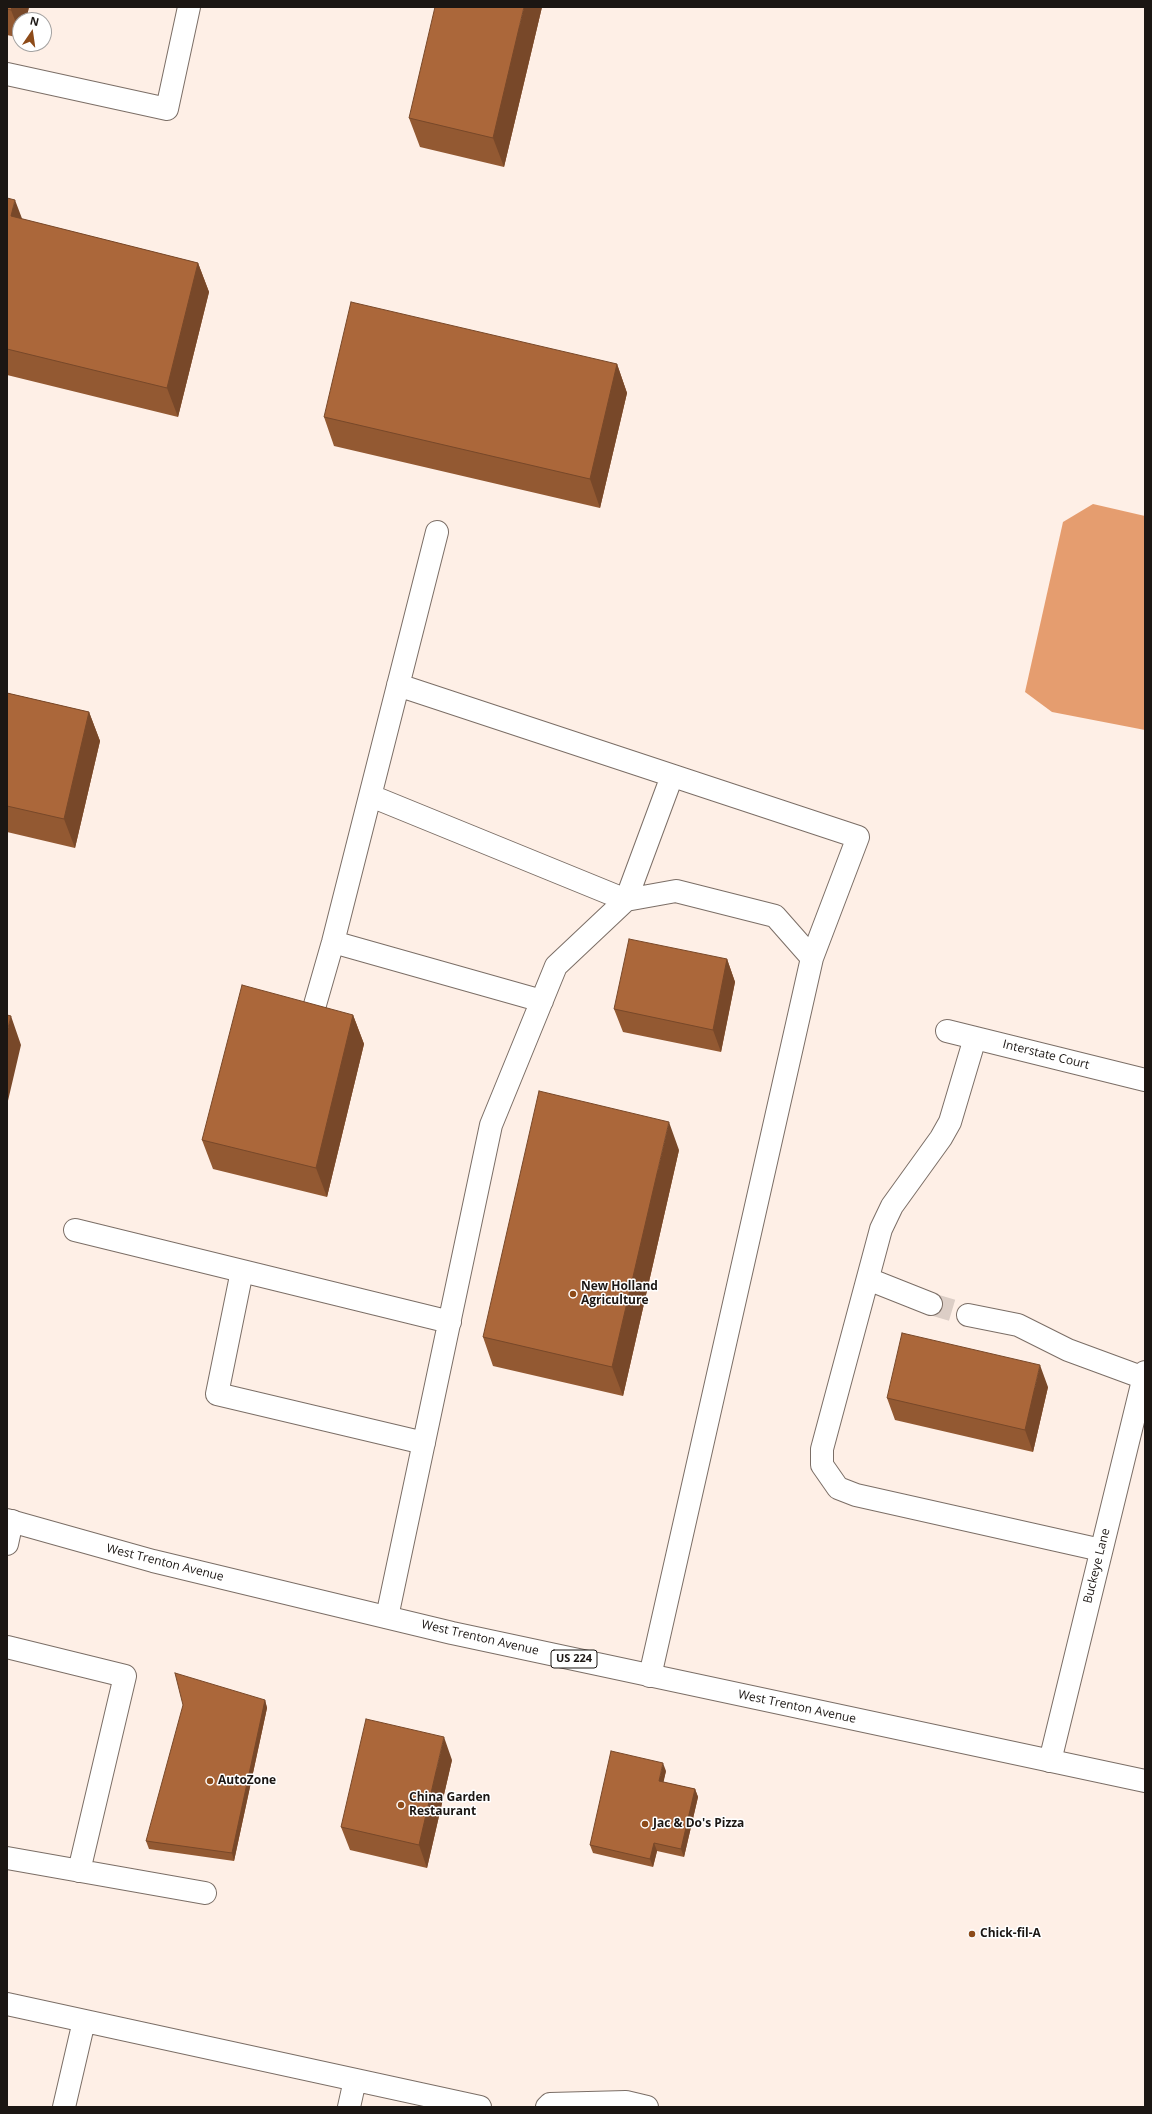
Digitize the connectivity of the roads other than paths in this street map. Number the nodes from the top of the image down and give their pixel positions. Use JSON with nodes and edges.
{"nodes":[{"id":1,"x":189,"y":7,"type":"edge"},
{"id":2,"x":7,"y":74,"type":"edge"},
{"id":3,"x":438,"y":532,"type":"dead end"},
{"id":4,"x":398,"y":685,"type":"junction"},
{"id":5,"x":672,"y":776,"type":"junction"},
{"id":6,"x":371,"y":796,"type":"junction"},
{"id":7,"x":626,"y":900,"type":"junction"},
{"id":8,"x":333,"y":942,"type":"junction"},
{"id":9,"x":812,"y":958,"type":"junction"},
{"id":10,"x":542,"y":1001,"type":"junction"},
{"id":11,"x":308,"y":1029,"type":"edge"},
{"id":12,"x":947,"y":1031,"type":"dead end"},
{"id":13,"x":976,"y":1038,"type":"junction"},
{"id":14,"x":1145,"y":1080,"type":"edge"},
{"id":15,"x":75,"y":1230,"type":"dead end"},
{"id":16,"x":242,"y":1271,"type":"junction"},
{"id":17,"x":868,"y":1279,"type":"junction"},
{"id":18,"x":931,"y":1304,"type":"tunnel mouth"},
{"id":19,"x":968,"y":1315,"type":"tunnel mouth"},
{"id":20,"x":450,"y":1322,"type":"junction"},
{"id":21,"x":1144,"y":1375,"type":"edge"},
{"id":22,"x":424,"y":1443,"type":"junction"},
{"id":23,"x":10,"y":1521,"type":"edge"},
{"id":24,"x":7,"y":1544,"type":"edge"},
{"id":25,"x":1101,"y":1550,"type":"junction"},
{"id":26,"x":387,"y":1617,"type":"junction"},
{"id":27,"x":7,"y":1647,"type":"edge"},
{"id":28,"x":650,"y":1676,"type":"junction"},
{"id":29,"x":1050,"y":1761,"type":"junction"},
{"id":30,"x":1145,"y":1781,"type":"edge"},
{"id":31,"x":7,"y":1858,"type":"edge"},
{"id":32,"x":79,"y":1871,"type":"junction"},
{"id":33,"x":205,"y":1893,"type":"dead end"},
{"id":34,"x":7,"y":2004,"type":"edge"},
{"id":35,"x":84,"y":2021,"type":"junction"},
{"id":36,"x":355,"y":2080,"type":"junction"},
{"id":37,"x":64,"y":2107,"type":"edge"},
{"id":38,"x":349,"y":2107,"type":"edge"},
{"id":39,"x":480,"y":2107,"type":"edge"},
{"id":40,"x":547,"y":2107,"type":"edge"},
{"id":41,"x":647,"y":2107,"type":"edge"}],
"edges":[{"from":1,"to":2,"type":"main road"},
{"from":3,"to":4,"type":"main road"},
{"from":4,"to":5,"type":"main road"},
{"from":4,"to":6,"type":"main road"},
{"from":5,"to":7,"type":"main road"},
{"from":5,"to":9,"type":"main road"},
{"from":6,"to":7,"type":"main road"},
{"from":6,"to":8,"type":"main road"},
{"from":7,"to":9,"type":"main road"},
{"from":7,"to":10,"type":"main road"},
{"from":8,"to":10,"type":"main road"},
{"from":8,"to":11,"type":"main road"},
{"from":9,"to":28,"type":"main road"},
{"from":10,"to":20,"type":"main road"},
{"from":12,"to":13,"type":"main road","name":"Interstate Court"},
{"from":13,"to":14,"type":"main road","name":"Interstate Court"},
{"from":13,"to":17,"type":"main road"},
{"from":15,"to":16,"type":"main road"},
{"from":16,"to":20,"type":"main road"},
{"from":16,"to":22,"type":"main road"},
{"from":17,"to":18,"type":"main road"},
{"from":17,"to":25,"type":"main road"},
{"from":19,"to":21,"type":"main road"},
{"from":20,"to":22,"type":"main road"},
{"from":21,"to":25,"type":"main road","name":"Buckeye Lane"},
{"from":22,"to":26,"type":"main road"},
{"from":23,"to":24,"type":"main road"},
{"from":23,"to":26,"type":"main road","name":"West Trenton Avenue","number":"US 224"},
{"from":25,"to":29,"type":"main road","name":"Buckeye Lane"},
{"from":26,"to":28,"type":"main road","name":"West Trenton Avenue","number":"US 224"},
{"from":27,"to":32,"type":"main road"},
{"from":28,"to":29,"type":"main road","name":"West Trenton Avenue","number":"US 224"},
{"from":29,"to":30,"type":"main road","name":"West Trenton Avenue","number":"US 224"},
{"from":31,"to":32,"type":"main road"},
{"from":32,"to":33,"type":"main road"},
{"from":34,"to":35,"type":"main road"},
{"from":35,"to":36,"type":"main road"},
{"from":35,"to":37,"type":"main road"},
{"from":36,"to":38,"type":"main road"},
{"from":36,"to":39,"type":"main road"},
{"from":40,"to":41,"type":"main road"}]}
